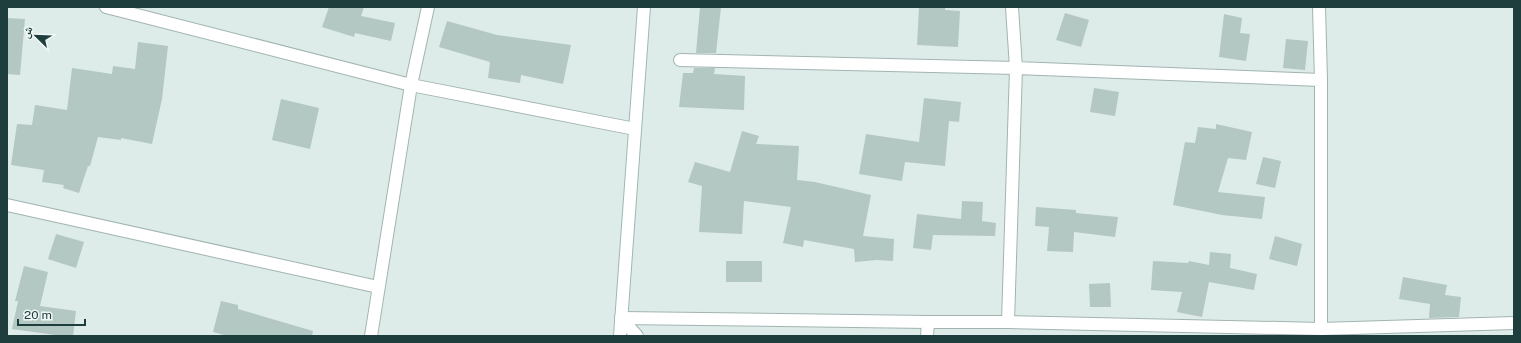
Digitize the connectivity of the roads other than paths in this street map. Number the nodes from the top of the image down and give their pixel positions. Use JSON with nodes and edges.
{"nodes":[{"id":1,"x":106,"y":7,"type":"edge"},
{"id":2,"x":428,"y":7,"type":"edge"},
{"id":3,"x":644,"y":7,"type":"edge"},
{"id":4,"x":1012,"y":7,"type":"edge"},
{"id":5,"x":1319,"y":7,"type":"edge"},
{"id":6,"x":680,"y":60,"type":"dead end"},
{"id":7,"x":1016,"y":68,"type":"junction"},
{"id":8,"x":1321,"y":80,"type":"junction"},
{"id":9,"x":411,"y":85,"type":"junction"},
{"id":10,"x":635,"y":129,"type":"junction"},
{"id":11,"x":7,"y":205,"type":"edge"},
{"id":12,"x":378,"y":287,"type":"junction"},
{"id":13,"x":621,"y":318,"type":"junction"},
{"id":14,"x":928,"y":322,"type":"junction"},
{"id":15,"x":1008,"y":322,"type":"junction"},
{"id":16,"x":1514,"y":323,"type":"edge"},
{"id":17,"x":1321,"y":328,"type":"junction"},
{"id":18,"x":370,"y":336,"type":"edge"},
{"id":19,"x":620,"y":336,"type":"edge"},
{"id":20,"x":637,"y":336,"type":"edge"},
{"id":21,"x":927,"y":336,"type":"edge"}],
"edges":[{"from":1,"to":9,"type":"street"},
{"from":2,"to":9,"type":"street"},
{"from":3,"to":10,"type":"street"},
{"from":4,"to":7,"type":"street"},
{"from":5,"to":8,"type":"street"},
{"from":6,"to":7,"type":"street"},
{"from":7,"to":8,"type":"street"},
{"from":7,"to":15,"type":"street"},
{"from":8,"to":17,"type":"street"},
{"from":9,"to":10,"type":"street"},
{"from":9,"to":12,"type":"street"},
{"from":10,"to":13,"type":"street"},
{"from":11,"to":12,"type":"street"},
{"from":12,"to":18,"type":"street"},
{"from":13,"to":14,"type":"street"},
{"from":13,"to":19,"type":"street"},
{"from":13,"to":20,"type":"street"},
{"from":14,"to":15,"type":"street"},
{"from":14,"to":21,"type":"street"},
{"from":15,"to":17,"type":"street"},
{"from":16,"to":17,"type":"street"}]}
